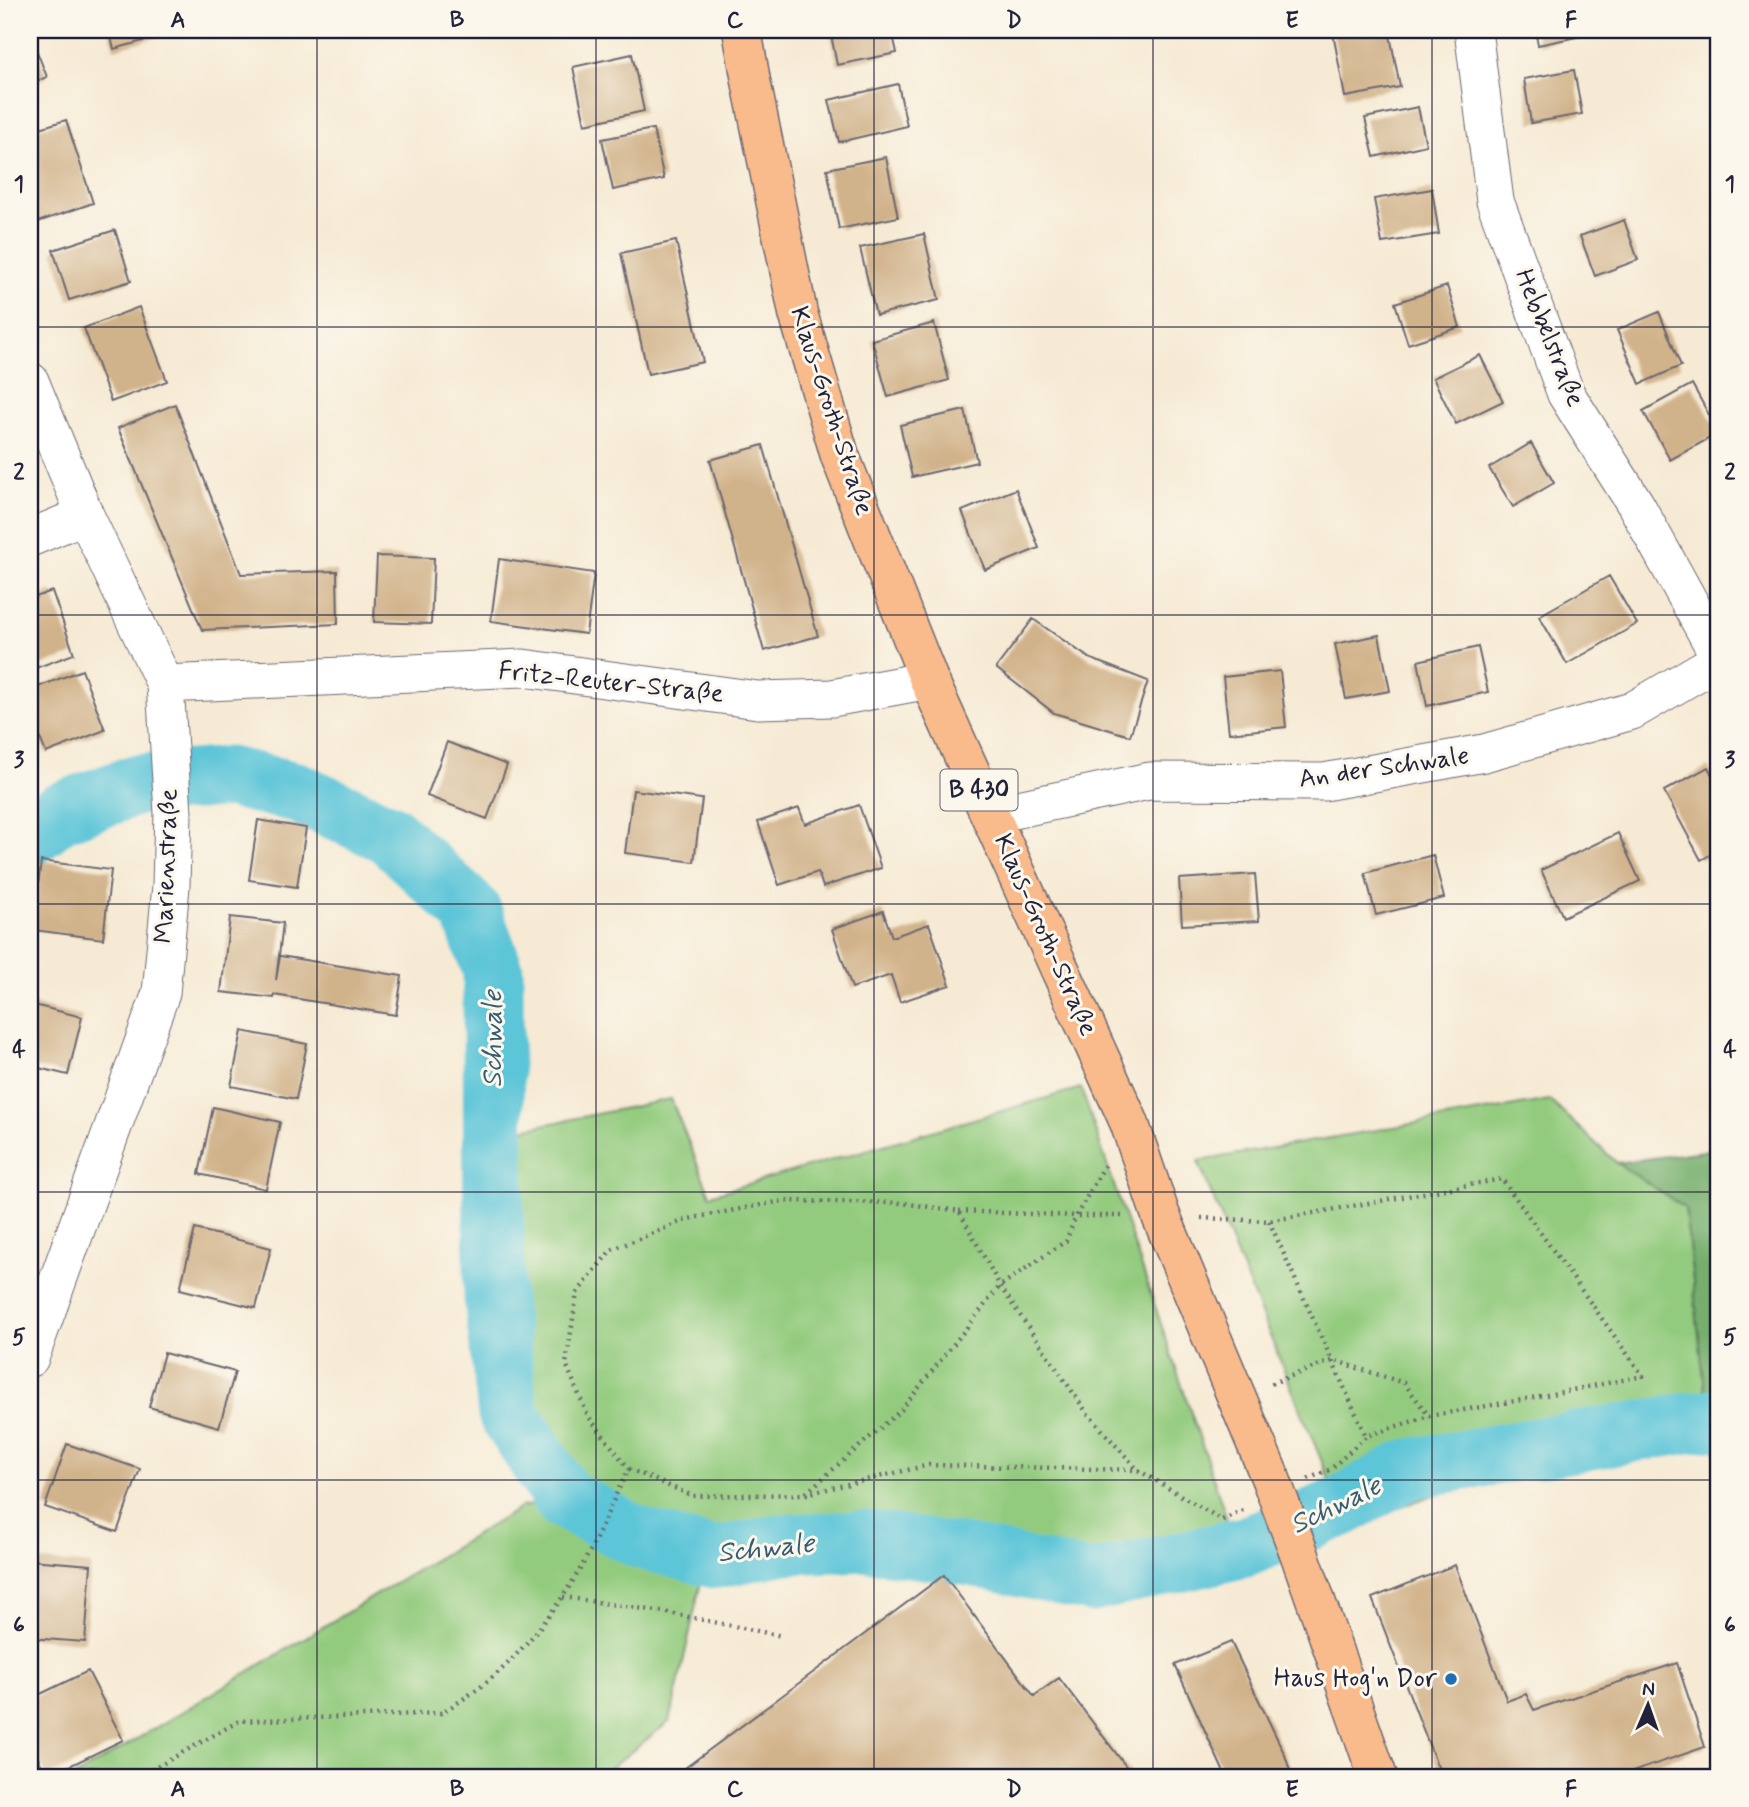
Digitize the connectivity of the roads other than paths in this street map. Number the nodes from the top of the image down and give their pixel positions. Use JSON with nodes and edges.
{"nodes":[{"id":1,"x":742,"y":30,"type":"edge"},
{"id":2,"x":1473,"y":30,"type":"edge"},
{"id":3,"x":31,"y":386,"type":"edge"},
{"id":4,"x":85,"y":515,"type":"junction"},
{"id":5,"x":30,"y":538,"type":"edge"},
{"id":6,"x":1719,"y":658,"type":"edge"},
{"id":7,"x":929,"y":680,"type":"junction"},
{"id":8,"x":165,"y":684,"type":"junction"},
{"id":9,"x":990,"y":815,"type":"junction"},
{"id":10,"x":30,"y":1358,"type":"edge"},
{"id":11,"x":1378,"y":1777,"type":"edge"}],
"edges":[{"from":1,"to":7,"type":"main road","name":"Klaus-Groth-Straße","number":"B 430"},
{"from":2,"to":6,"type":"street","name":"Hebbelstraße"},
{"from":3,"to":4,"type":"street","name":"Marienstraße"},
{"from":4,"to":5,"type":"street"},
{"from":4,"to":8,"type":"street","name":"Marienstraße"},
{"from":6,"to":9,"type":"street","name":"An der Schwale"},
{"from":7,"to":8,"type":"street","name":"Fritz-Reuter-Straße"},
{"from":7,"to":9,"type":"main road","name":"Klaus-Groth-Straße","number":"B 430"},
{"from":8,"to":10,"type":"street","name":"Marienstraße"},
{"from":9,"to":11,"type":"main road","name":"Klaus-Groth-Straße","number":"B 430","bridge":true}]}
